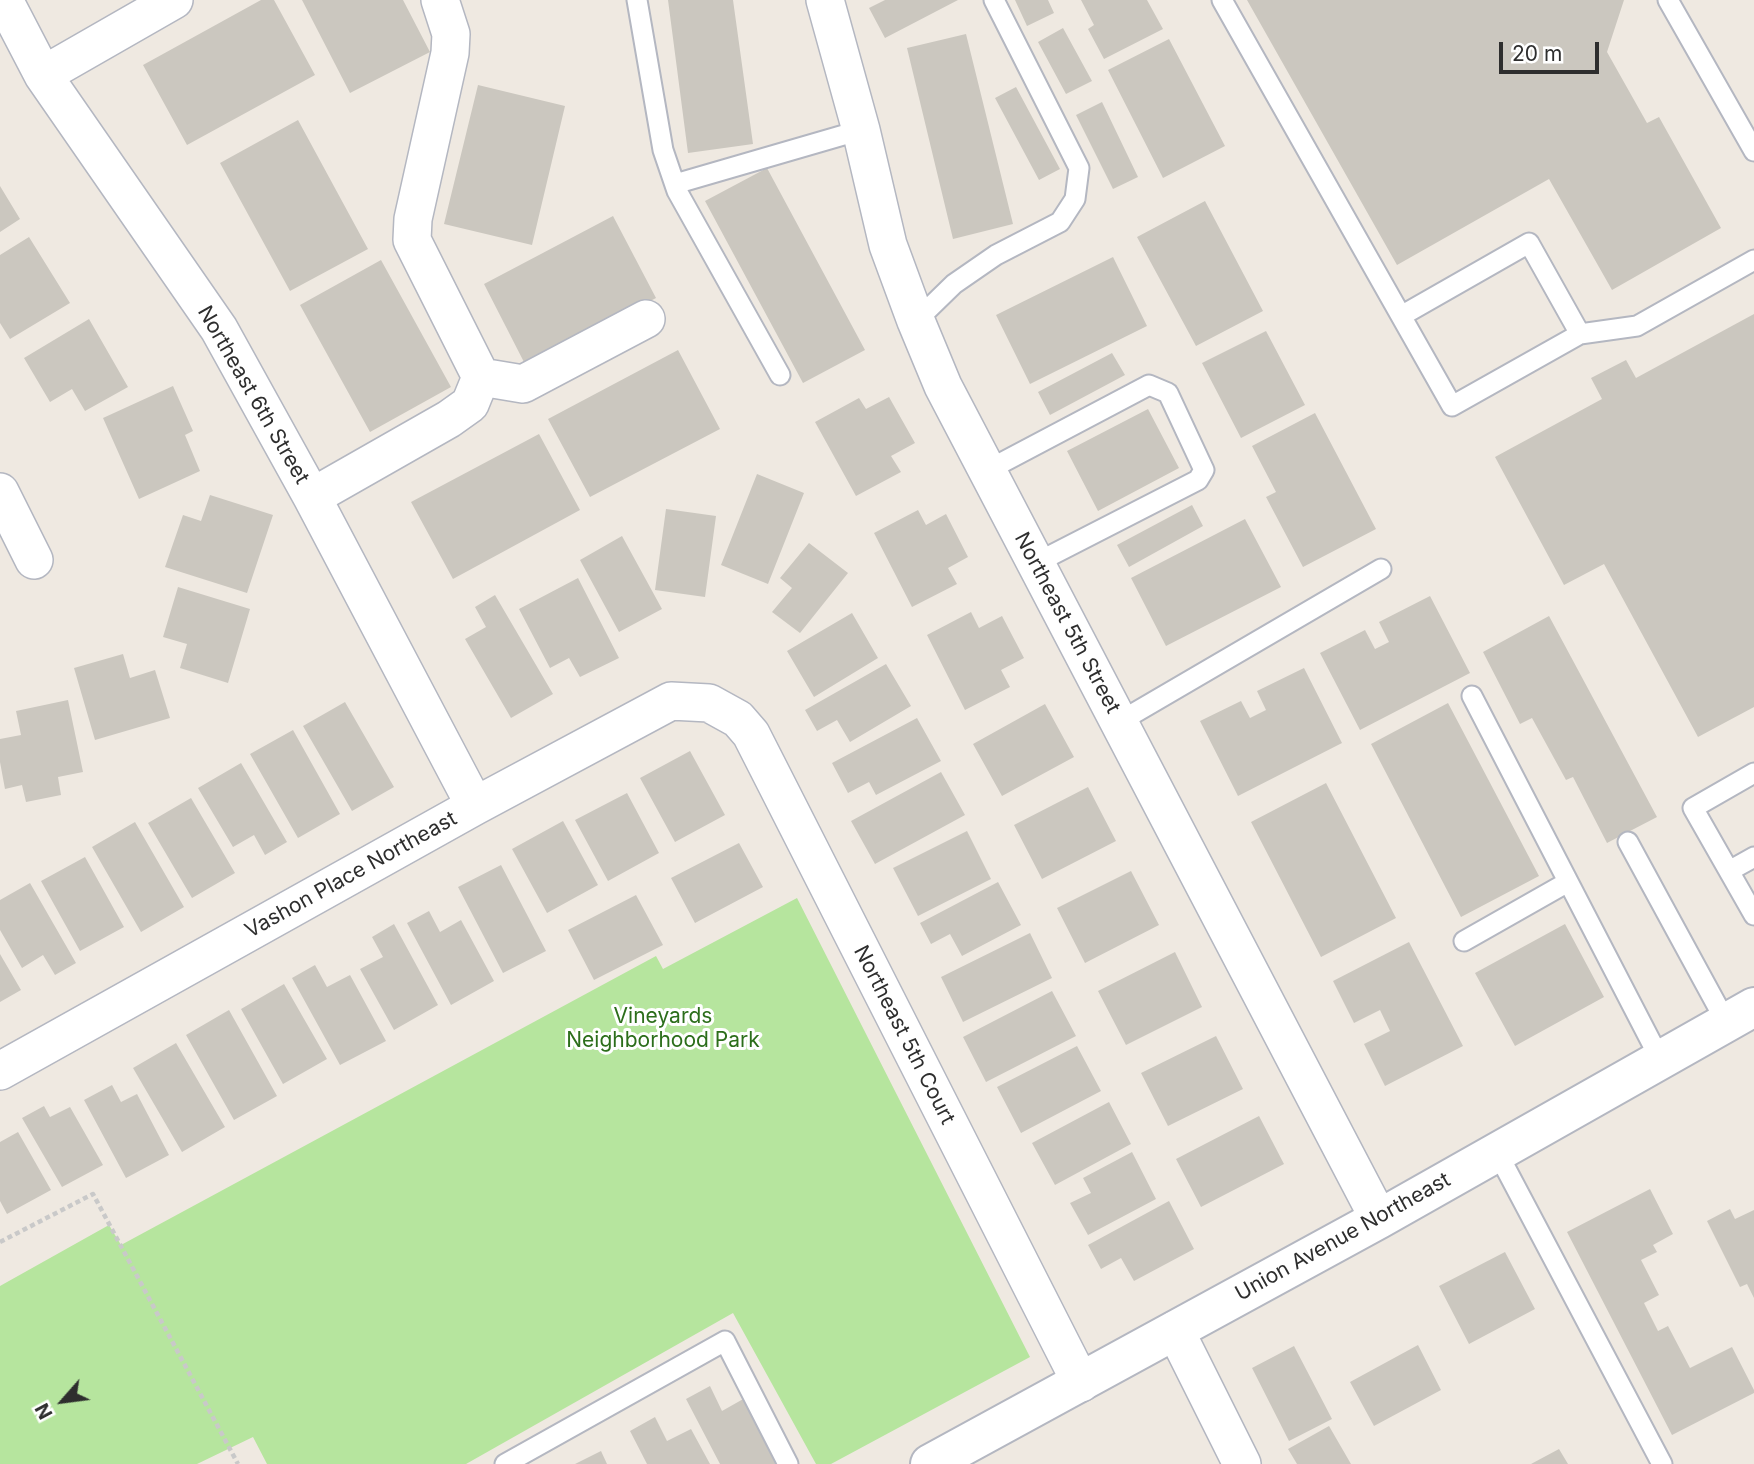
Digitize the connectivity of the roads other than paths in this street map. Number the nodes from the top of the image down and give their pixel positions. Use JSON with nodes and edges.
{"nodes":[{"id":1,"x":4,"y":0,"type":"edge"},
{"id":2,"x":174,"y":0,"type":"edge"},
{"id":3,"x":440,"y":0,"type":"edge"},
{"id":4,"x":637,"y":0,"type":"edge"},
{"id":5,"x":825,"y":0,"type":"edge"},
{"id":6,"x":994,"y":0,"type":"edge"},
{"id":7,"x":1223,"y":0,"type":"edge"},
{"id":8,"x":1668,"y":0,"type":"edge"},
{"id":9,"x":43,"y":75,"type":"junction"},
{"id":10,"x":861,"y":130,"type":"junction"},
{"id":11,"x":1754,"y":151,"type":"edge"},
{"id":12,"x":675,"y":184,"type":"junction"},
{"id":13,"x":1754,"y":260,"type":"edge"},
{"id":14,"x":1401,"y":316,"type":"junction"},
{"id":15,"x":646,"y":319,"type":"dead end"},
{"id":16,"x":916,"y":321,"type":"junction"},
{"id":17,"x":1580,"y":334,"type":"junction"},
{"id":18,"x":780,"y":375,"type":"dead end"},
{"id":19,"x":481,"y":377,"type":"junction"},
{"id":20,"x":988,"y":470,"type":"junction"},
{"id":21,"x":0,"y":492,"type":"edge"},
{"id":22,"x":312,"y":497,"type":"junction"},
{"id":23,"x":34,"y":560,"type":"dead end"},
{"id":24,"x":1036,"y":563,"type":"junction"},
{"id":25,"x":1381,"y":569,"type":"dead end"},
{"id":26,"x":1472,"y":696,"type":"dead end"},
{"id":27,"x":709,"y":703,"type":"joint"},
{"id":28,"x":1119,"y":722,"type":"junction"},
{"id":29,"x":1754,"y":773,"type":"edge"},
{"id":30,"x":475,"y":806,"type":"junction"},
{"id":31,"x":1628,"y":842,"type":"dead end"},
{"id":32,"x":1754,"y":857,"type":"edge"},
{"id":33,"x":1729,"y":871,"type":"junction"},
{"id":34,"x":1568,"y":882,"type":"junction"},
{"id":35,"x":1754,"y":915,"type":"edge"},
{"id":36,"x":1464,"y":941,"type":"dead end"},
{"id":37,"x":1747,"y":1012,"type":"edge"},
{"id":38,"x":1660,"y":1059,"type":"junction"},
{"id":39,"x":0,"y":1070,"type":"edge"},
{"id":40,"x":1497,"y":1152,"type":"junction"},
{"id":41,"x":1379,"y":1219,"type":"junction"},
{"id":42,"x":1175,"y":1330,"type":"junction"},
{"id":43,"x":1081,"y":1383,"type":"junction"},
{"id":44,"x":505,"y":1464,"type":"edge"},
{"id":45,"x":788,"y":1464,"type":"edge"},
{"id":46,"x":930,"y":1464,"type":"edge"},
{"id":47,"x":1242,"y":1464,"type":"edge"},
{"id":48,"x":1662,"y":1464,"type":"edge"}],
"edges":[{"from":1,"to":9,"type":"street","name":"Northeast 6th Street"},
{"from":2,"to":9,"type":"street"},
{"from":3,"to":19,"type":"street"},
{"from":4,"to":12,"type":"lane"},
{"from":5,"to":10,"type":"street","name":"Northeast 5th Street"},
{"from":6,"to":16,"type":"lane"},
{"from":7,"to":14,"type":"lane"},
{"from":8,"to":11,"type":"lane"},
{"from":9,"to":22,"type":"street","name":"Northeast 6th Street"},
{"from":10,"to":12,"type":"lane"},
{"from":10,"to":16,"type":"street","name":"Northeast 5th Street"},
{"from":12,"to":18,"type":"lane"},
{"from":13,"to":17,"type":"lane"},
{"from":14,"to":17,"type":"lane"},
{"from":14,"to":17,"type":"lane"},
{"from":15,"to":19,"type":"street"},
{"from":16,"to":20,"type":"street","name":"Northeast 5th Street"},
{"from":19,"to":22,"type":"street"},
{"from":20,"to":24,"type":"street","name":"Northeast 5th Street"},
{"from":20,"to":24,"type":"lane"},
{"from":21,"to":23,"type":"street"},
{"from":22,"to":30,"type":"street","name":"Northeast 6th Street"},
{"from":24,"to":28,"type":"street","name":"Northeast 5th Street"},
{"from":25,"to":28,"type":"lane"},
{"from":26,"to":34,"type":"lane"},
{"from":27,"to":30,"type":"street","name":"Vashon Place Northeast"},
{"from":27,"to":43,"type":"street","name":"Northeast 5th Court"},
{"from":28,"to":41,"type":"street","name":"Northeast 5th Street"},
{"from":29,"to":33,"type":"lane"},
{"from":30,"to":39,"type":"street","name":"Vashon Place Northeast"},
{"from":31,"to":37,"type":"lane"},
{"from":32,"to":33,"type":"lane"},
{"from":33,"to":35,"type":"lane"},
{"from":34,"to":36,"type":"lane"},
{"from":34,"to":38,"type":"lane"},
{"from":37,"to":38,"type":"street","name":"Union Avenue Northeast"},
{"from":38,"to":40,"type":"street","name":"Union Avenue Northeast"},
{"from":40,"to":41,"type":"street","name":"Union Avenue Northeast"},
{"from":40,"to":48,"type":"lane"},
{"from":41,"to":42,"type":"street","name":"Union Avenue Northeast"},
{"from":42,"to":43,"type":"street","name":"Union Avenue Northeast"},
{"from":42,"to":47,"type":"street"},
{"from":43,"to":46,"type":"street","name":"Union Avenue Northeast"},
{"from":44,"to":45,"type":"lane"}]}
